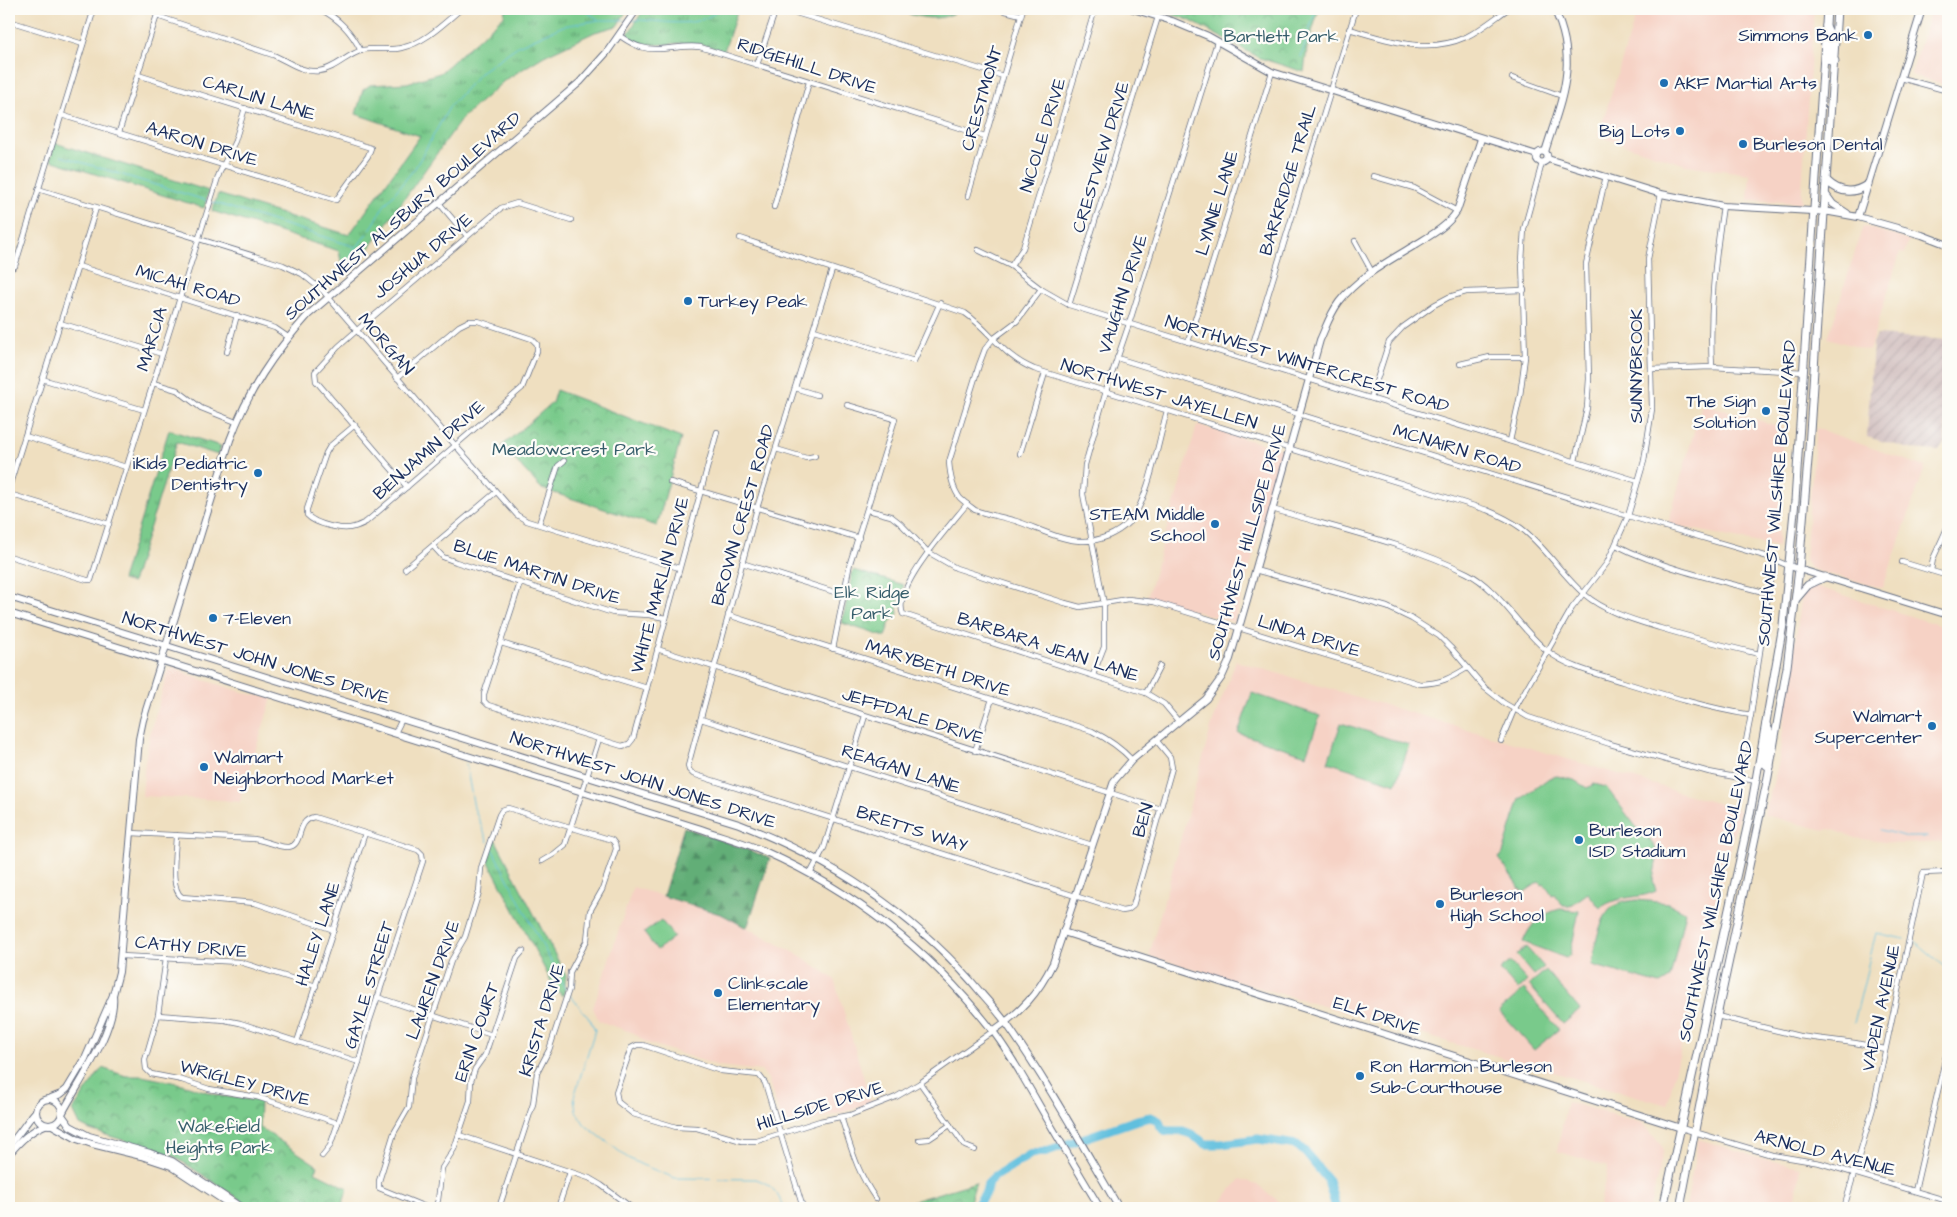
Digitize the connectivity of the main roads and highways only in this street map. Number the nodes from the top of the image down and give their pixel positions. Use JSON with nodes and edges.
{"nodes":[{"id":1,"x":637,"y":9,"type":"edge"},
{"id":2,"x":1133,"y":9,"type":"edge"},
{"id":3,"x":1554,"y":9,"type":"edge"},
{"id":4,"x":1827,"y":9,"type":"edge"},
{"id":5,"x":1838,"y":9,"type":"edge"},
{"id":6,"x":1922,"y":9,"type":"edge"},
{"id":7,"x":1826,"y":26,"type":"junction"},
{"id":8,"x":1834,"y":61,"type":"junction"},
{"id":9,"x":1481,"y":139,"type":"junction"},
{"id":10,"x":1546,"y":155,"type":"junction"},
{"id":11,"x":1537,"y":156,"type":"junction"},
{"id":12,"x":1826,"y":180,"type":"junction"},
{"id":13,"x":1868,"y":184,"type":"junction"},
{"id":14,"x":1825,"y":193,"type":"junction"},
{"id":15,"x":1813,"y":211,"type":"junction"},
{"id":16,"x":1824,"y":212,"type":"junction"},
{"id":17,"x":1855,"y":216,"type":"junction"},
{"id":18,"x":1948,"y":245,"type":"edge"},
{"id":19,"x":1789,"y":566,"type":"junction"},
{"id":20,"x":1799,"y":569,"type":"junction"},
{"id":21,"x":1826,"y":577,"type":"junction"},
{"id":22,"x":9,"y":597,"type":"edge"},
{"id":23,"x":1795,"y":601,"type":"junction"},
{"id":24,"x":9,"y":613,"type":"edge"},
{"id":25,"x":1948,"y":616,"type":"edge"},
{"id":26,"x":166,"y":646,"type":"junction"},
{"id":27,"x":162,"y":661,"type":"junction"},
{"id":28,"x":1766,"y":723,"type":"junction"},
{"id":29,"x":1770,"y":767,"type":"junction"},
{"id":30,"x":1738,"y":866,"type":"junction"},
{"id":31,"x":1749,"y":868,"type":"junction"},
{"id":32,"x":1063,"y":932,"type":"junction"},
{"id":33,"x":113,"y":995,"type":"junction"},
{"id":34,"x":1006,"y":1022,"type":"junction"},
{"id":35,"x":993,"y":1031,"type":"junction"},
{"id":36,"x":51,"y":1098,"type":"junction"},
{"id":37,"x":36,"y":1111,"type":"junction"},
{"id":38,"x":63,"y":1114,"type":"junction"},
{"id":39,"x":49,"y":1125,"type":"junction"},
{"id":40,"x":1681,"y":1128,"type":"junction"},
{"id":41,"x":9,"y":1145,"type":"edge"},
{"id":42,"x":9,"y":1154,"type":"edge"},
{"id":43,"x":235,"y":1208,"type":"edge"},
{"id":44,"x":242,"y":1208,"type":"edge"},
{"id":45,"x":1100,"y":1208,"type":"edge"},
{"id":46,"x":1119,"y":1208,"type":"edge"},
{"id":47,"x":1663,"y":1208,"type":"edge"},
{"id":48,"x":1680,"y":1208,"type":"edge"}],
"edges":[{"from":1,"to":26,"type":"main road","name":"SOUTHWEST ALSBURY BOULEVARD"},
{"from":2,"to":9,"type":"main road"},
{"from":3,"to":10,"type":"main road"},
{"from":4,"to":7,"type":"main road","name":"SOUTHWEST WILSHIRE BOULEVARD"},
{"from":5,"to":8,"type":"main road","name":"SOUTHWEST WILSHIRE BOULEVARD"},
{"from":6,"to":13,"type":"main road"},
{"from":7,"to":8,"type":"main road"},
{"from":7,"to":15,"type":"main road","name":"SOUTHWEST WILSHIRE BOULEVARD"},
{"from":8,"to":12,"type":"main road","name":"SOUTHWEST WILSHIRE BOULEVARD"},
{"from":9,"to":11,"type":"main road"},
{"from":9,"to":32,"type":"main road","name":"SOUTHWEST HILLSIDE DRIVE"},
{"from":10,"to":11,"type":"main road"},
{"from":10,"to":11,"type":"main road"},
{"from":10,"to":15,"type":"main road"},
{"from":12,"to":13,"type":"main road"},
{"from":12,"to":14,"type":"main road","name":"SOUTHWEST WILSHIRE BOULEVARD"},
{"from":13,"to":17,"type":"main road"},
{"from":14,"to":16,"type":"main road","name":"SOUTHWEST WILSHIRE BOULEVARD"},
{"from":14,"to":17,"type":"main road"},
{"from":15,"to":16,"type":"main road"},
{"from":15,"to":19,"type":"main road","name":"SOUTHWEST WILSHIRE BOULEVARD"},
{"from":16,"to":17,"type":"main road"},
{"from":16,"to":20,"type":"main road","name":"SOUTHWEST WILSHIRE BOULEVARD"},
{"from":17,"to":18,"type":"main road"},
{"from":19,"to":20,"type":"main road"},
{"from":19,"to":28,"type":"main road","name":"SOUTHWEST WILSHIRE BOULEVARD"},
{"from":20,"to":21,"type":"main road"},
{"from":20,"to":23,"type":"main road","name":"SOUTHWEST WILSHIRE BOULEVARD"},
{"from":21,"to":23,"type":"main road"},
{"from":21,"to":25,"type":"main road"},
{"from":22,"to":26,"type":"main road","name":"NORTHWEST JOHN JONES DRIVE"},
{"from":23,"to":29,"type":"main road","name":"SOUTHWEST WILSHIRE BOULEVARD"},
{"from":24,"to":27,"type":"main road","name":"NORTHWEST JOHN JONES DRIVE"},
{"from":26,"to":27,"type":"main road","name":"SOUTHWEST ALSBURY BOULEVARD"},
{"from":26,"to":34,"type":"main road","name":"NORTHWEST JOHN JONES DRIVE"},
{"from":27,"to":33,"type":"main road","name":"SOUTHWEST ALSBURY BOULEVARD"},
{"from":27,"to":35,"type":"main road","name":"NORTHWEST JOHN JONES DRIVE"},
{"from":28,"to":29,"type":"main road"},
{"from":28,"to":30,"type":"main road","name":"SOUTHWEST WILSHIRE BOULEVARD"},
{"from":29,"to":31,"type":"main road","name":"SOUTHWEST WILSHIRE BOULEVARD"},
{"from":30,"to":31,"type":"main road"},
{"from":30,"to":40,"type":"main road","name":"SOUTHWEST WILSHIRE BOULEVARD"},
{"from":31,"to":48,"type":"main road","name":"SOUTHWEST WILSHIRE BOULEVARD"},
{"from":32,"to":34,"type":"main road","name":"SOUTHWEST HILLSIDE DRIVE"},
{"from":32,"to":40,"type":"main road","name":"ELK DRIVE"},
{"from":33,"to":36,"type":"main road","name":"SOUTHWEST ALSBURY BOULEVARD"},
{"from":33,"to":38,"type":"main road","name":"SOUTHWEST ALSBURY BOULEVARD"},
{"from":34,"to":35,"type":"main road","name":"SOUTHWEST HILLSIDE DRIVE"},
{"from":34,"to":46,"type":"main road","name":"NORTHWEST JOHN JONES DRIVE"},
{"from":35,"to":45,"type":"main road","name":"NORTHWEST JOHN JONES DRIVE"},
{"from":36,"to":37,"type":"main road","name":"SOUTHWEST ALSBURY BOULEVARD"},
{"from":36,"to":38,"type":"main road"},
{"from":37,"to":39,"type":"main road"},
{"from":37,"to":41,"type":"main road","name":"SOUTHWEST ALSBURY BOULEVARD"},
{"from":38,"to":39,"type":"main road","name":"SOUTHWEST ALSBURY BOULEVARD"},
{"from":38,"to":44,"type":"main road"},
{"from":39,"to":42,"type":"main road","name":"SOUTHWEST ALSBURY BOULEVARD"},
{"from":39,"to":43,"type":"main road"},
{"from":40,"to":47,"type":"main road","name":"SOUTHWEST WILSHIRE BOULEVARD"}]}
